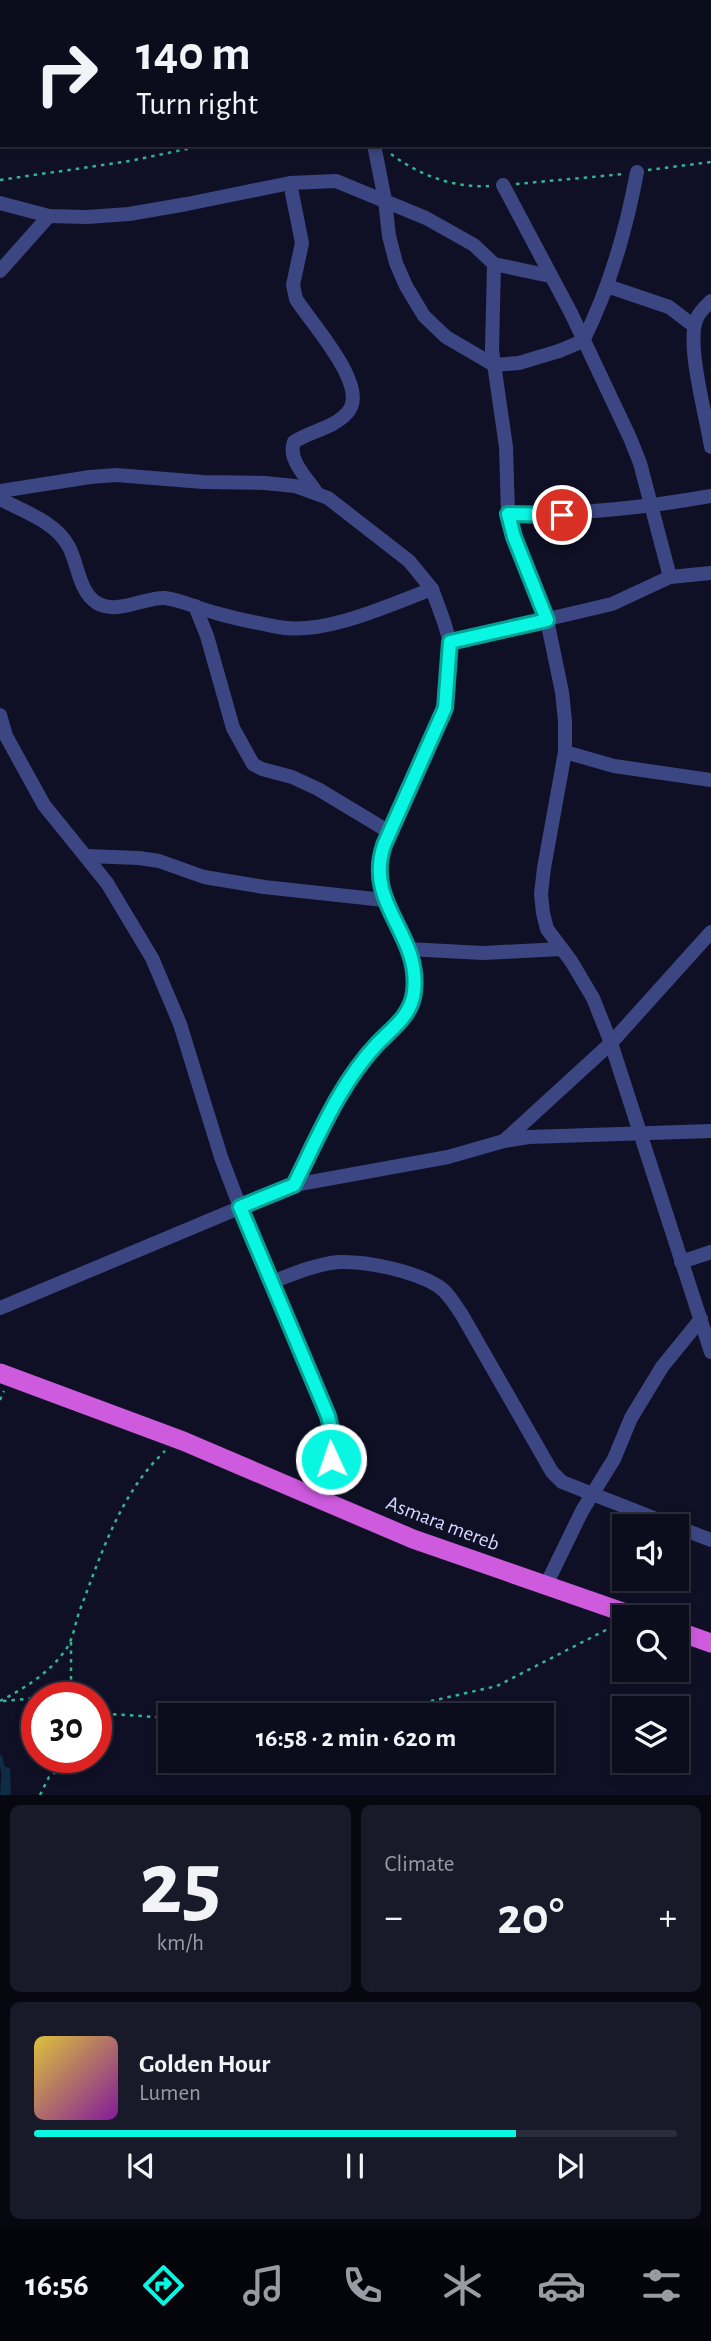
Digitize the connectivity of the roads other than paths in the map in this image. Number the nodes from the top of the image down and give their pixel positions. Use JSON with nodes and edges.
{"nodes":[{"id":1,"x":380,"y":148,"type":"edge"},
{"id":2,"x":637,"y":172,"type":"road end"},
{"id":3,"x":289,"y":183,"type":"junction"},
{"id":4,"x":503,"y":185,"type":"road end"},
{"id":5,"x":385,"y":200,"type":"junction"},
{"id":6,"x":1,"y":205,"type":"edge"},
{"id":7,"x":48,"y":216,"type":"junction"},
{"id":8,"x":494,"y":264,"type":"junction"},
{"id":9,"x":0,"y":271,"type":"edge"},
{"id":10,"x":550,"y":276,"type":"junction"},
{"id":11,"x":607,"y":286,"type":"junction"},
{"id":12,"x":711,"y":302,"type":"edge"},
{"id":13,"x":694,"y":326,"type":"junction"},
{"id":14,"x":583,"y":341,"type":"junction"},
{"id":15,"x":494,"y":365,"type":"junction"},
{"id":16,"x":711,"y":447,"type":"edge"},
{"id":17,"x":0,"y":491,"type":"edge"},
{"id":18,"x":316,"y":492,"type":"junction"},
{"id":19,"x":711,"y":496,"type":"edge"},
{"id":20,"x":0,"y":499,"type":"edge"},
{"id":21,"x":651,"y":507,"type":"junction"},
{"id":22,"x":508,"y":514,"type":"junction"},
{"id":23,"x":711,"y":573,"type":"edge"},
{"id":24,"x":670,"y":577,"type":"junction"},
{"id":25,"x":432,"y":589,"type":"junction"},
{"id":26,"x":195,"y":606,"type":"junction"},
{"id":27,"x":547,"y":620,"type":"junction"},
{"id":28,"x":450,"y":642,"type":"junction"},
{"id":29,"x":0,"y":715,"type":"edge"},
{"id":30,"x":565,"y":752,"type":"junction"},
{"id":31,"x":711,"y":780,"type":"edge"},
{"id":32,"x":391,"y":833,"type":"junction"},
{"id":33,"x":87,"y":856,"type":"junction"},
{"id":34,"x":384,"y":900,"type":"junction"},
{"id":35,"x":711,"y":932,"type":"edge"},
{"id":36,"x":408,"y":949,"type":"junction"},
{"id":37,"x":562,"y":949,"type":"junction"},
{"id":38,"x":611,"y":1043,"type":"junction"},
{"id":39,"x":711,"y":1131,"type":"edge"},
{"id":40,"x":639,"y":1134,"type":"junction"},
{"id":41,"x":504,"y":1141,"type":"junction"},
{"id":42,"x":294,"y":1185,"type":"junction"},
{"id":43,"x":240,"y":1207,"type":"junction"},
{"id":44,"x":711,"y":1252,"type":"edge"},
{"id":45,"x":681,"y":1262,"type":"junction"},
{"id":46,"x":272,"y":1282,"type":"junction"},
{"id":47,"x":0,"y":1308,"type":"edge"},
{"id":48,"x":701,"y":1319,"type":"junction"},
{"id":49,"x":711,"y":1352,"type":"edge"},
{"id":50,"x":0,"y":1373,"type":"edge"},
{"id":51,"x":592,"y":1494,"type":"junction"},
{"id":52,"x":324,"y":1500,"type":"junction"},
{"id":53,"x":643,"y":1514,"type":"edge"},
{"id":54,"x":689,"y":1532,"type":"edge"},
{"id":55,"x":711,"y":1540,"type":"edge"},
{"id":56,"x":546,"y":1585,"type":"junction"},
{"id":57,"x":612,"y":1608,"type":"edge"},
{"id":58,"x":689,"y":1635,"type":"edge"},
{"id":59,"x":711,"y":1643,"type":"edge"}],
"edges":[{"from":1,"to":5,"type":"street"},
{"from":2,"to":11,"type":"street"},
{"from":3,"to":5,"type":"street"},
{"from":3,"to":7,"type":"street"},
{"from":3,"to":18,"type":"street"},
{"from":4,"to":10,"type":"street"},
{"from":5,"to":8,"type":"street"},
{"from":5,"to":15,"type":"street"},
{"from":6,"to":7,"type":"street"},
{"from":7,"to":9,"type":"street"},
{"from":8,"to":10,"type":"street"},
{"from":8,"to":15,"type":"street"},
{"from":10,"to":14,"type":"street"},
{"from":11,"to":13,"type":"street"},
{"from":11,"to":14,"type":"street"},
{"from":12,"to":13,"type":"street"},
{"from":13,"to":16,"type":"street"},
{"from":14,"to":15,"type":"street"},
{"from":14,"to":21,"type":"street"},
{"from":15,"to":22,"type":"street"},
{"from":17,"to":18,"type":"street"},
{"from":18,"to":25,"type":"street"},
{"from":19,"to":21,"type":"street"},
{"from":20,"to":26,"type":"street"},
{"from":21,"to":22,"type":"street"},
{"from":21,"to":24,"type":"street"},
{"from":22,"to":27,"type":"street"},
{"from":23,"to":24,"type":"street"},
{"from":24,"to":27,"type":"street"},
{"from":25,"to":26,"type":"street"},
{"from":25,"to":28,"type":"street"},
{"from":26,"to":32,"type":"street"},
{"from":27,"to":28,"type":"street"},
{"from":27,"to":30,"type":"street"},
{"from":28,"to":32,"type":"street"},
{"from":29,"to":33,"type":"street"},
{"from":30,"to":31,"type":"street"},
{"from":30,"to":37,"type":"street"},
{"from":32,"to":34,"type":"street"},
{"from":33,"to":34,"type":"street"},
{"from":33,"to":43,"type":"street"},
{"from":34,"to":36,"type":"street"},
{"from":35,"to":38,"type":"street"},
{"from":36,"to":37,"type":"street"},
{"from":36,"to":42,"type":"street"},
{"from":37,"to":38,"type":"street"},
{"from":38,"to":40,"type":"street"},
{"from":38,"to":41,"type":"street"},
{"from":39,"to":40,"type":"street"},
{"from":40,"to":41,"type":"street"},
{"from":40,"to":45,"type":"street"},
{"from":41,"to":42,"type":"street"},
{"from":42,"to":43,"type":"street"},
{"from":43,"to":46,"type":"street"},
{"from":43,"to":47,"type":"street"},
{"from":44,"to":45,"type":"street"},
{"from":45,"to":48,"type":"street"},
{"from":46,"to":51,"type":"street"},
{"from":46,"to":52,"type":"street"},
{"from":48,"to":49,"type":"street"},
{"from":48,"to":51,"type":"street"},
{"from":50,"to":52,"type":"highway","name":"Asmara mereb"},
{"from":51,"to":53,"type":"street"},
{"from":51,"to":56,"type":"street"},
{"from":52,"to":56,"type":"highway","name":"Asmara mereb"},
{"from":54,"to":55,"type":"street"},
{"from":56,"to":57,"type":"highway","name":"Asmara mereb"},
{"from":58,"to":59,"type":"highway"}]}
